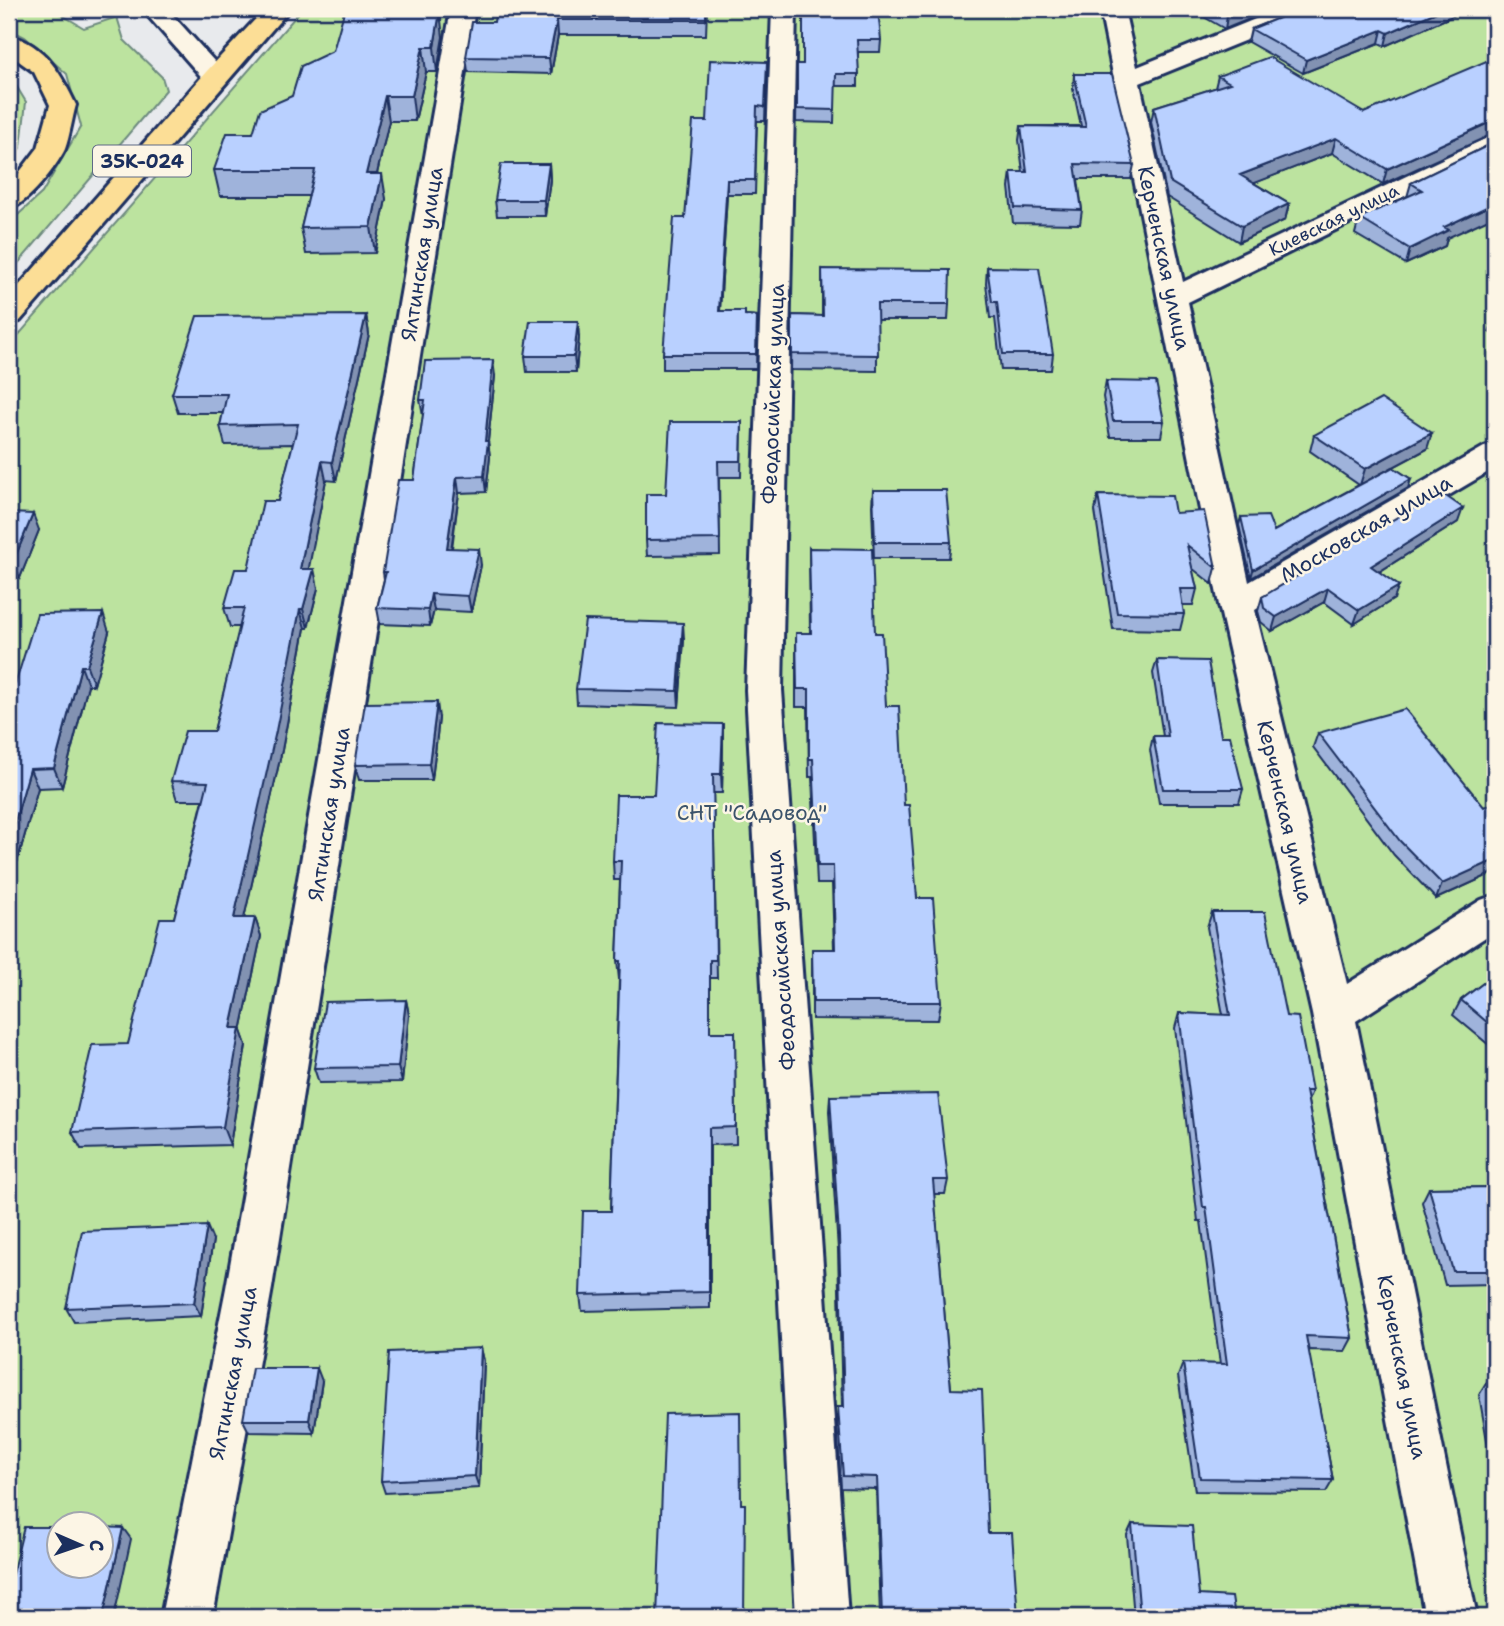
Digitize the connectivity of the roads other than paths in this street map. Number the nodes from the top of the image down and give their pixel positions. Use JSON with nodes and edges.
{"nodes":[{"id":1,"x":156,"y":9,"type":"edge"},
{"id":2,"x":278,"y":9,"type":"edge"},
{"id":3,"x":463,"y":9,"type":"edge"},
{"id":4,"x":784,"y":9,"type":"edge"},
{"id":5,"x":1112,"y":9,"type":"edge"},
{"id":6,"x":1301,"y":9,"type":"edge"},
{"id":7,"x":9,"y":43,"type":"edge"},
{"id":8,"x":215,"y":77,"type":"junction"},
{"id":9,"x":1126,"y":80,"type":"junction"},
{"id":10,"x":1495,"y":142,"type":"edge"},
{"id":11,"x":9,"y":201,"type":"edge"},
{"id":12,"x":1173,"y":298,"type":"junction"},
{"id":13,"x":9,"y":315,"type":"edge"},
{"id":14,"x":1495,"y":454,"type":"edge"},
{"id":15,"x":1236,"y":605,"type":"junction"},
{"id":16,"x":1495,"y":911,"type":"edge"},
{"id":17,"x":1332,"y":1014,"type":"junction"},
{"id":18,"x":187,"y":1617,"type":"edge"},
{"id":19,"x":822,"y":1617,"type":"edge"},
{"id":20,"x":1451,"y":1617,"type":"edge"}],
"edges":[{"from":1,"to":8,"type":"street"},
{"from":2,"to":8,"type":"main road","number":"35К-024"},
{"from":3,"to":18,"type":"street","name":"Ялтинская улица"},
{"from":4,"to":19,"type":"street","name":"Феодосийская улица"},
{"from":5,"to":9,"type":"street","name":"Керченская улица"},
{"from":6,"to":9,"type":"street"},
{"from":7,"to":11,"type":"main road"},
{"from":8,"to":13,"type":"main road","number":"35К-024"},
{"from":9,"to":12,"type":"street","name":"Керченская улица"},
{"from":10,"to":12,"type":"street","name":"Киевская улица"},
{"from":12,"to":15,"type":"street","name":"Керченская улица"},
{"from":14,"to":15,"type":"street","name":"Московская улица"},
{"from":15,"to":17,"type":"street","name":"Керченская улица"},
{"from":16,"to":17,"type":"street"},
{"from":17,"to":20,"type":"street","name":"Керченская улица"}]}
